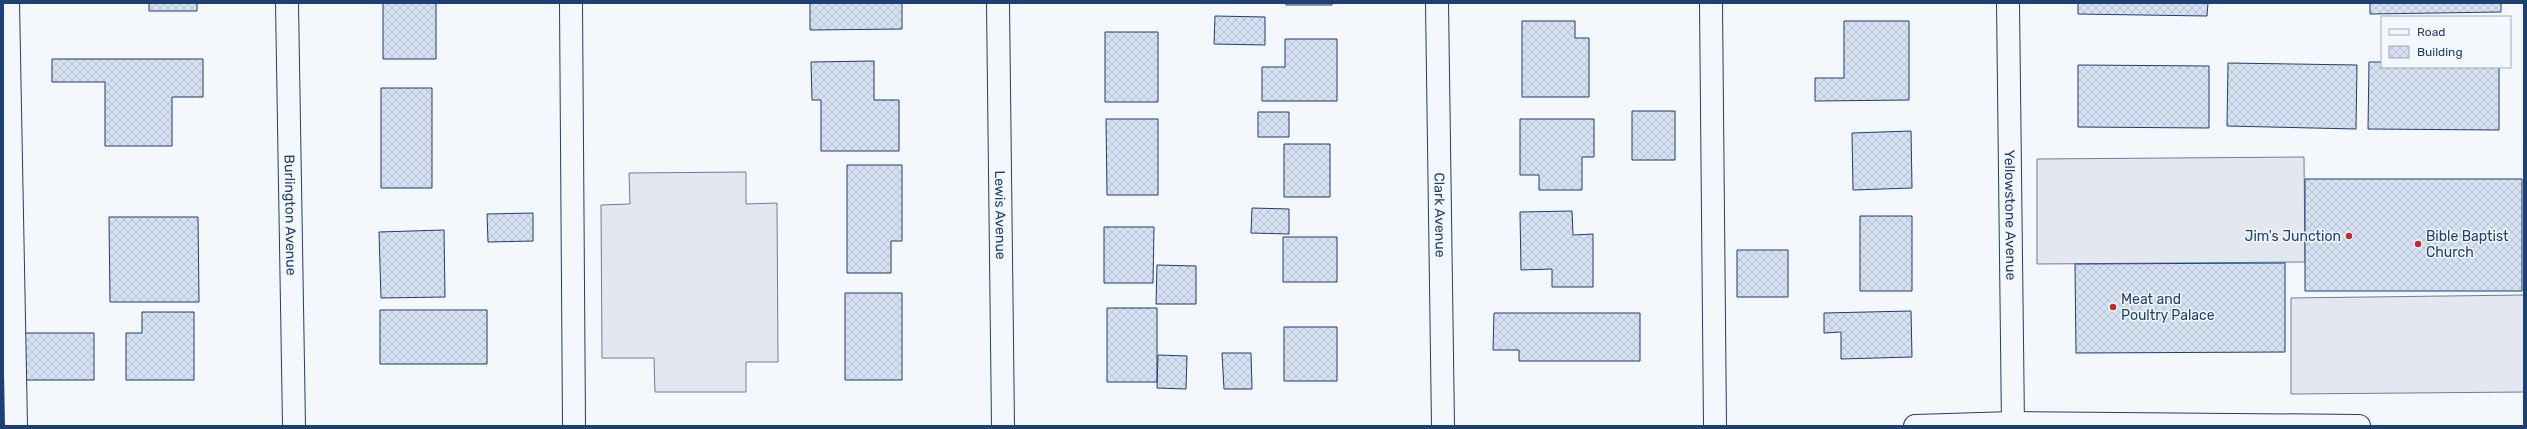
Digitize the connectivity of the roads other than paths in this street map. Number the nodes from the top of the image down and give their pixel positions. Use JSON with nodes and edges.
{"nodes":[{"id":1,"x":8,"y":3,"type":"edge"},
{"id":2,"x":287,"y":3,"type":"edge"},
{"id":3,"x":571,"y":3,"type":"edge"},
{"id":4,"x":998,"y":3,"type":"edge"},
{"id":5,"x":1437,"y":3,"type":"edge"},
{"id":6,"x":1711,"y":3,"type":"edge"},
{"id":7,"x":2008,"y":3,"type":"edge"},
{"id":8,"x":2013,"y":425,"type":"edge"},
{"id":9,"x":16,"y":426,"type":"edge"},
{"id":10,"x":294,"y":426,"type":"edge"},
{"id":11,"x":574,"y":426,"type":"edge"},
{"id":12,"x":1003,"y":426,"type":"edge"},
{"id":13,"x":1443,"y":426,"type":"edge"},
{"id":14,"x":1715,"y":426,"type":"edge"},
{"id":15,"x":1915,"y":426,"type":"edge"},
{"id":16,"x":2315,"y":426,"type":"edge"},
{"id":17,"x":2360,"y":426,"type":"edge"}],
"edges":[{"from":1,"to":9,"type":"street"},
{"from":2,"to":10,"type":"street","name":"Burlington Avenue"},
{"from":3,"to":11,"type":"street"},
{"from":4,"to":12,"type":"street","name":"Lewis Avenue"},
{"from":5,"to":13,"type":"street","name":"Clark Avenue"},
{"from":6,"to":14,"type":"street"},
{"from":7,"to":8,"type":"street","name":"Yellowstone Avenue"},
{"from":8,"to":15,"type":"street"},
{"from":8,"to":16,"type":"street"},
{"from":16,"to":17,"type":"street"}]}
